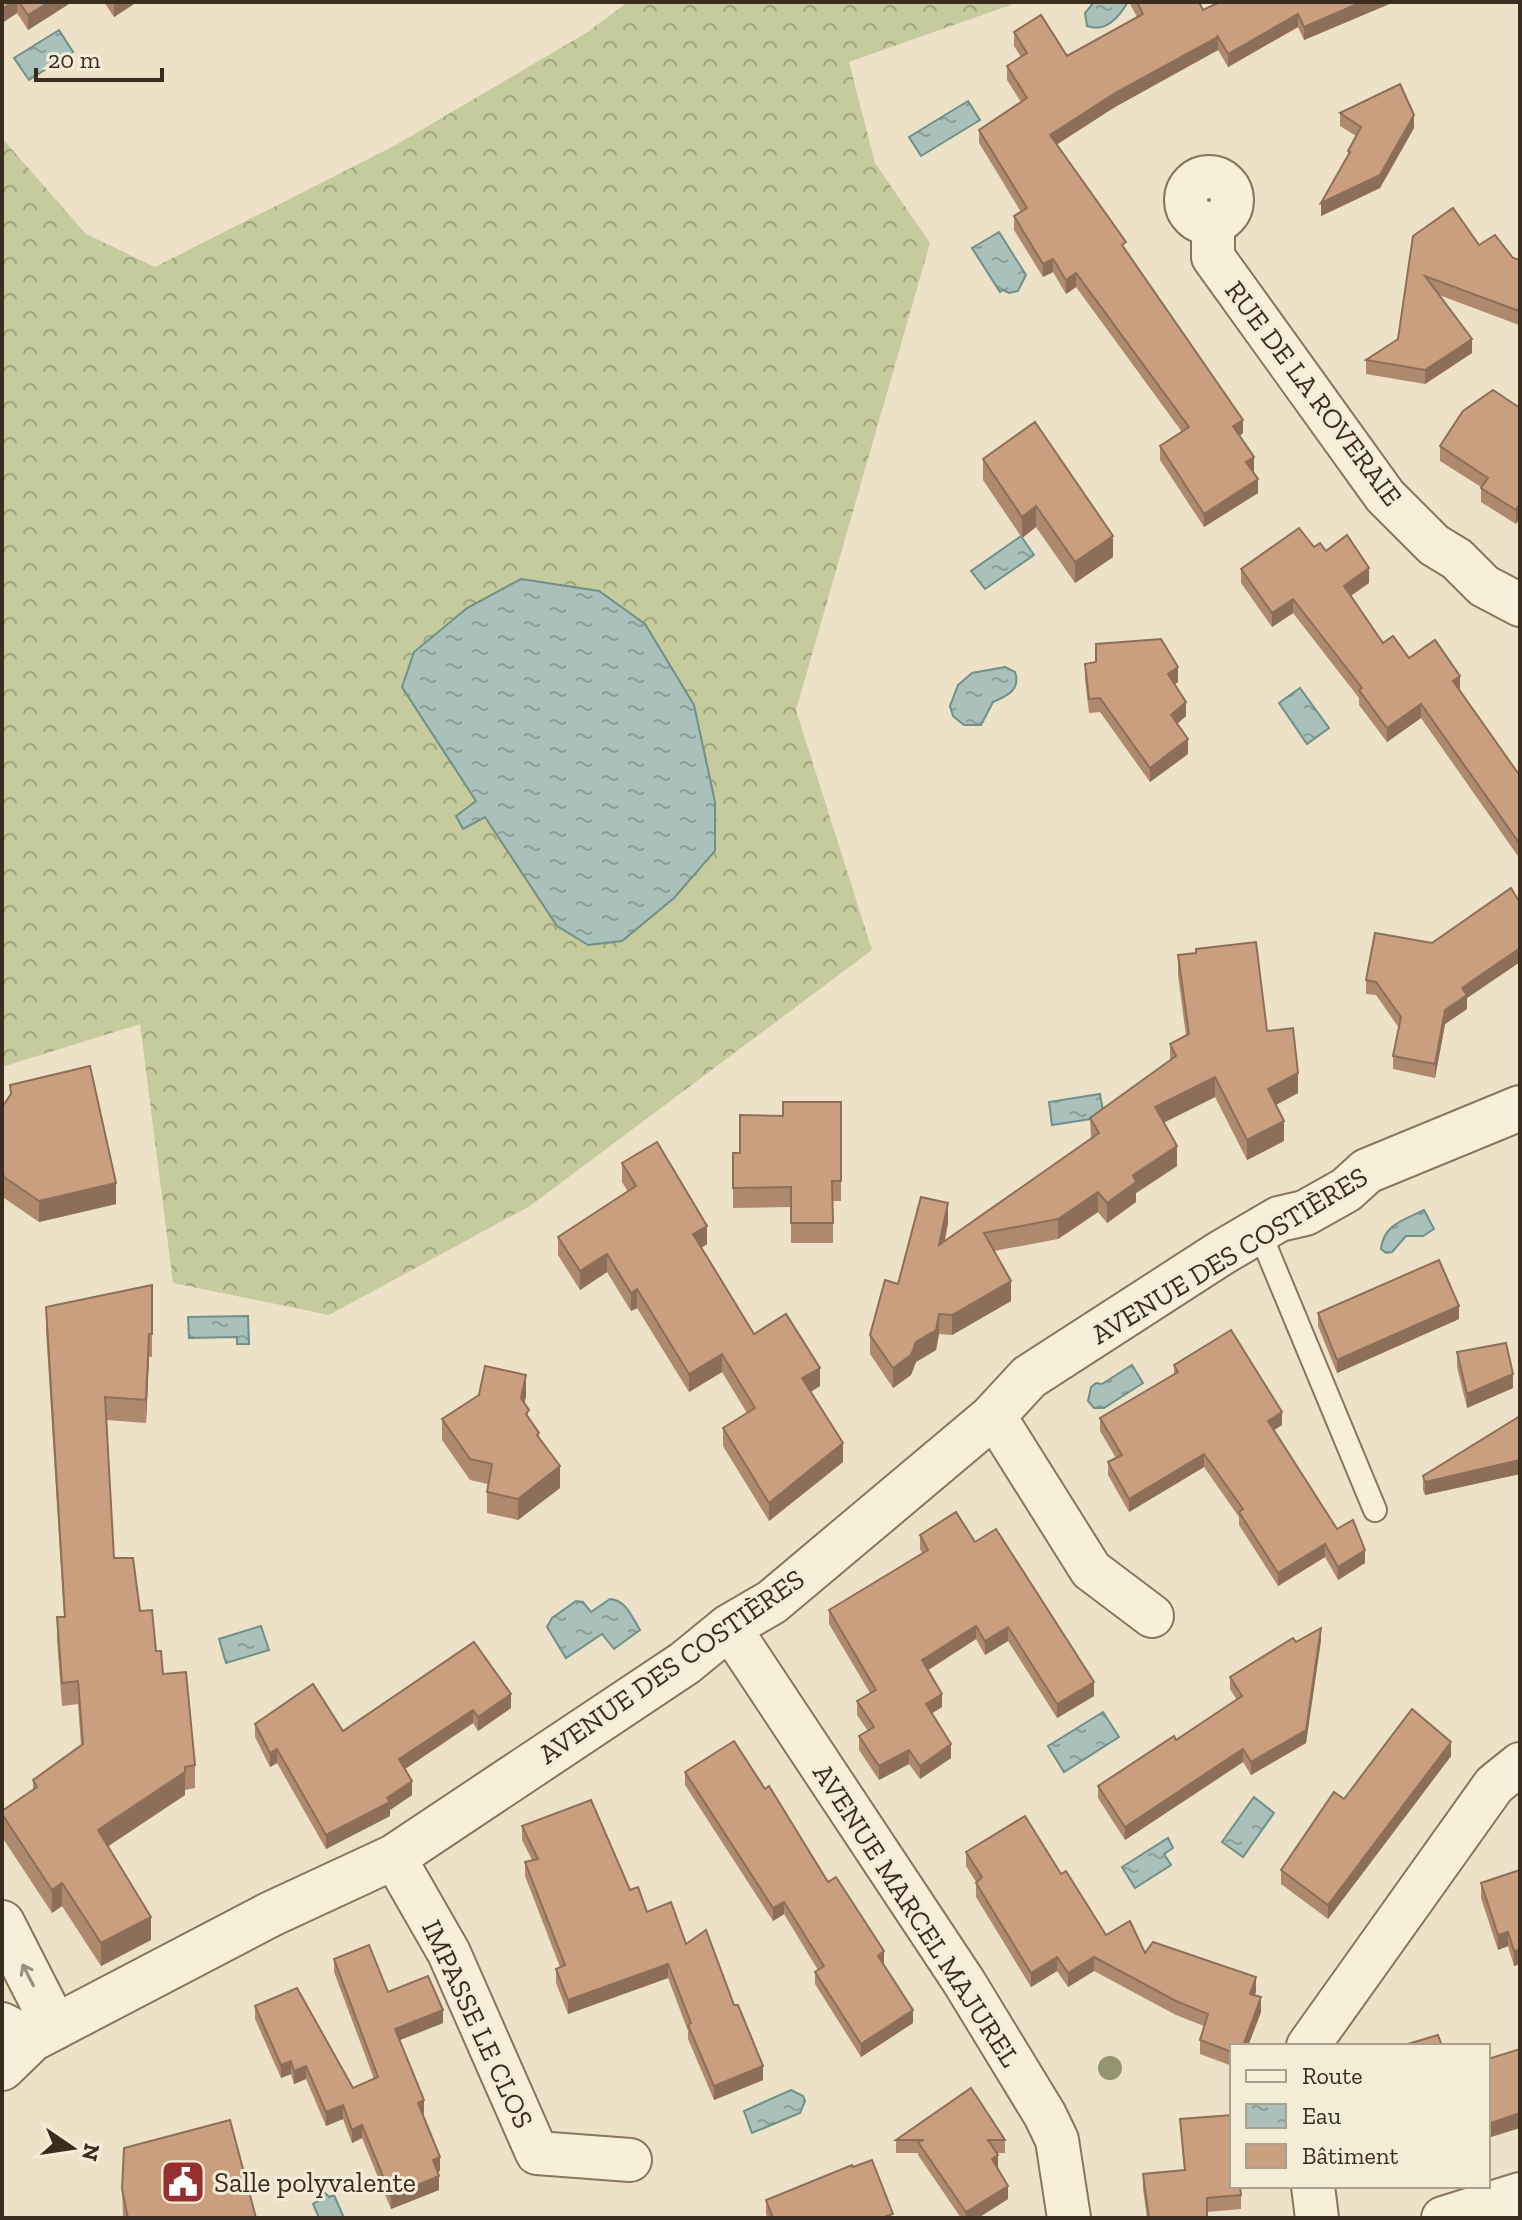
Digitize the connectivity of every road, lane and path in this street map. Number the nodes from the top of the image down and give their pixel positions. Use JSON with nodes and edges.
{"nodes":[{"id":1,"x":1213,"y":223,"type":"dead end"},
{"id":2,"x":1520,"y":605,"type":"edge"},
{"id":3,"x":1520,"y":1108,"type":"edge"},
{"id":4,"x":1259,"y":1231,"type":"junction"},
{"id":5,"x":992,"y":1417,"type":"junction"},
{"id":6,"x":1375,"y":1510,"type":"dead end"},
{"id":7,"x":1152,"y":1616,"type":"dead end"},
{"id":8,"x":729,"y":1627,"type":"junction"},
{"id":9,"x":1507,"y":1775,"type":"edge"},
{"id":10,"x":394,"y":1857,"type":"junction"},
{"id":11,"x":2,"y":1923,"type":"edge"},
{"id":12,"x":23,"y":2040,"type":"edge"},
{"id":13,"x":1309,"y":2044,"type":"edge"},
{"id":14,"x":630,"y":2160,"type":"dead end"},
{"id":15,"x":1313,"y":2188,"type":"edge"},
{"id":16,"x":1520,"y":2194,"type":"edge"},
{"id":17,"x":1069,"y":2218,"type":"edge"},
{"id":18,"x":1317,"y":2218,"type":"edge"},
{"id":19,"x":1443,"y":2218,"type":"edge"}],
"edges":[{"from":1,"to":2,"type":"street","name":"RUE DE LA ROVERAIE"},
{"from":3,"to":4,"type":"street","name":"AVENUE DES COSTIÈRES"},
{"from":4,"to":5,"type":"street","name":"AVENUE DES COSTIÈRES"},
{"from":4,"to":6,"type":"lane"},
{"from":5,"to":7,"type":"street"},
{"from":5,"to":8,"type":"street","name":"AVENUE DES COSTIÈRES"},
{"from":8,"to":10,"type":"street","name":"AVENUE DES COSTIÈRES"},
{"from":8,"to":17,"type":"street","name":"AVENUE MARCEL MAJUREL"},
{"from":9,"to":13,"type":"street"},
{"from":10,"to":12,"type":"street","name":"AVENUE DES COSTIÈRES"},
{"from":10,"to":14,"type":"street","name":"IMPASSE LE CLOS"},
{"from":12,"to":11,"type":"street","one_way":true},
{"from":15,"to":18,"type":"street"},
{"from":16,"to":19,"type":"street"}]}
